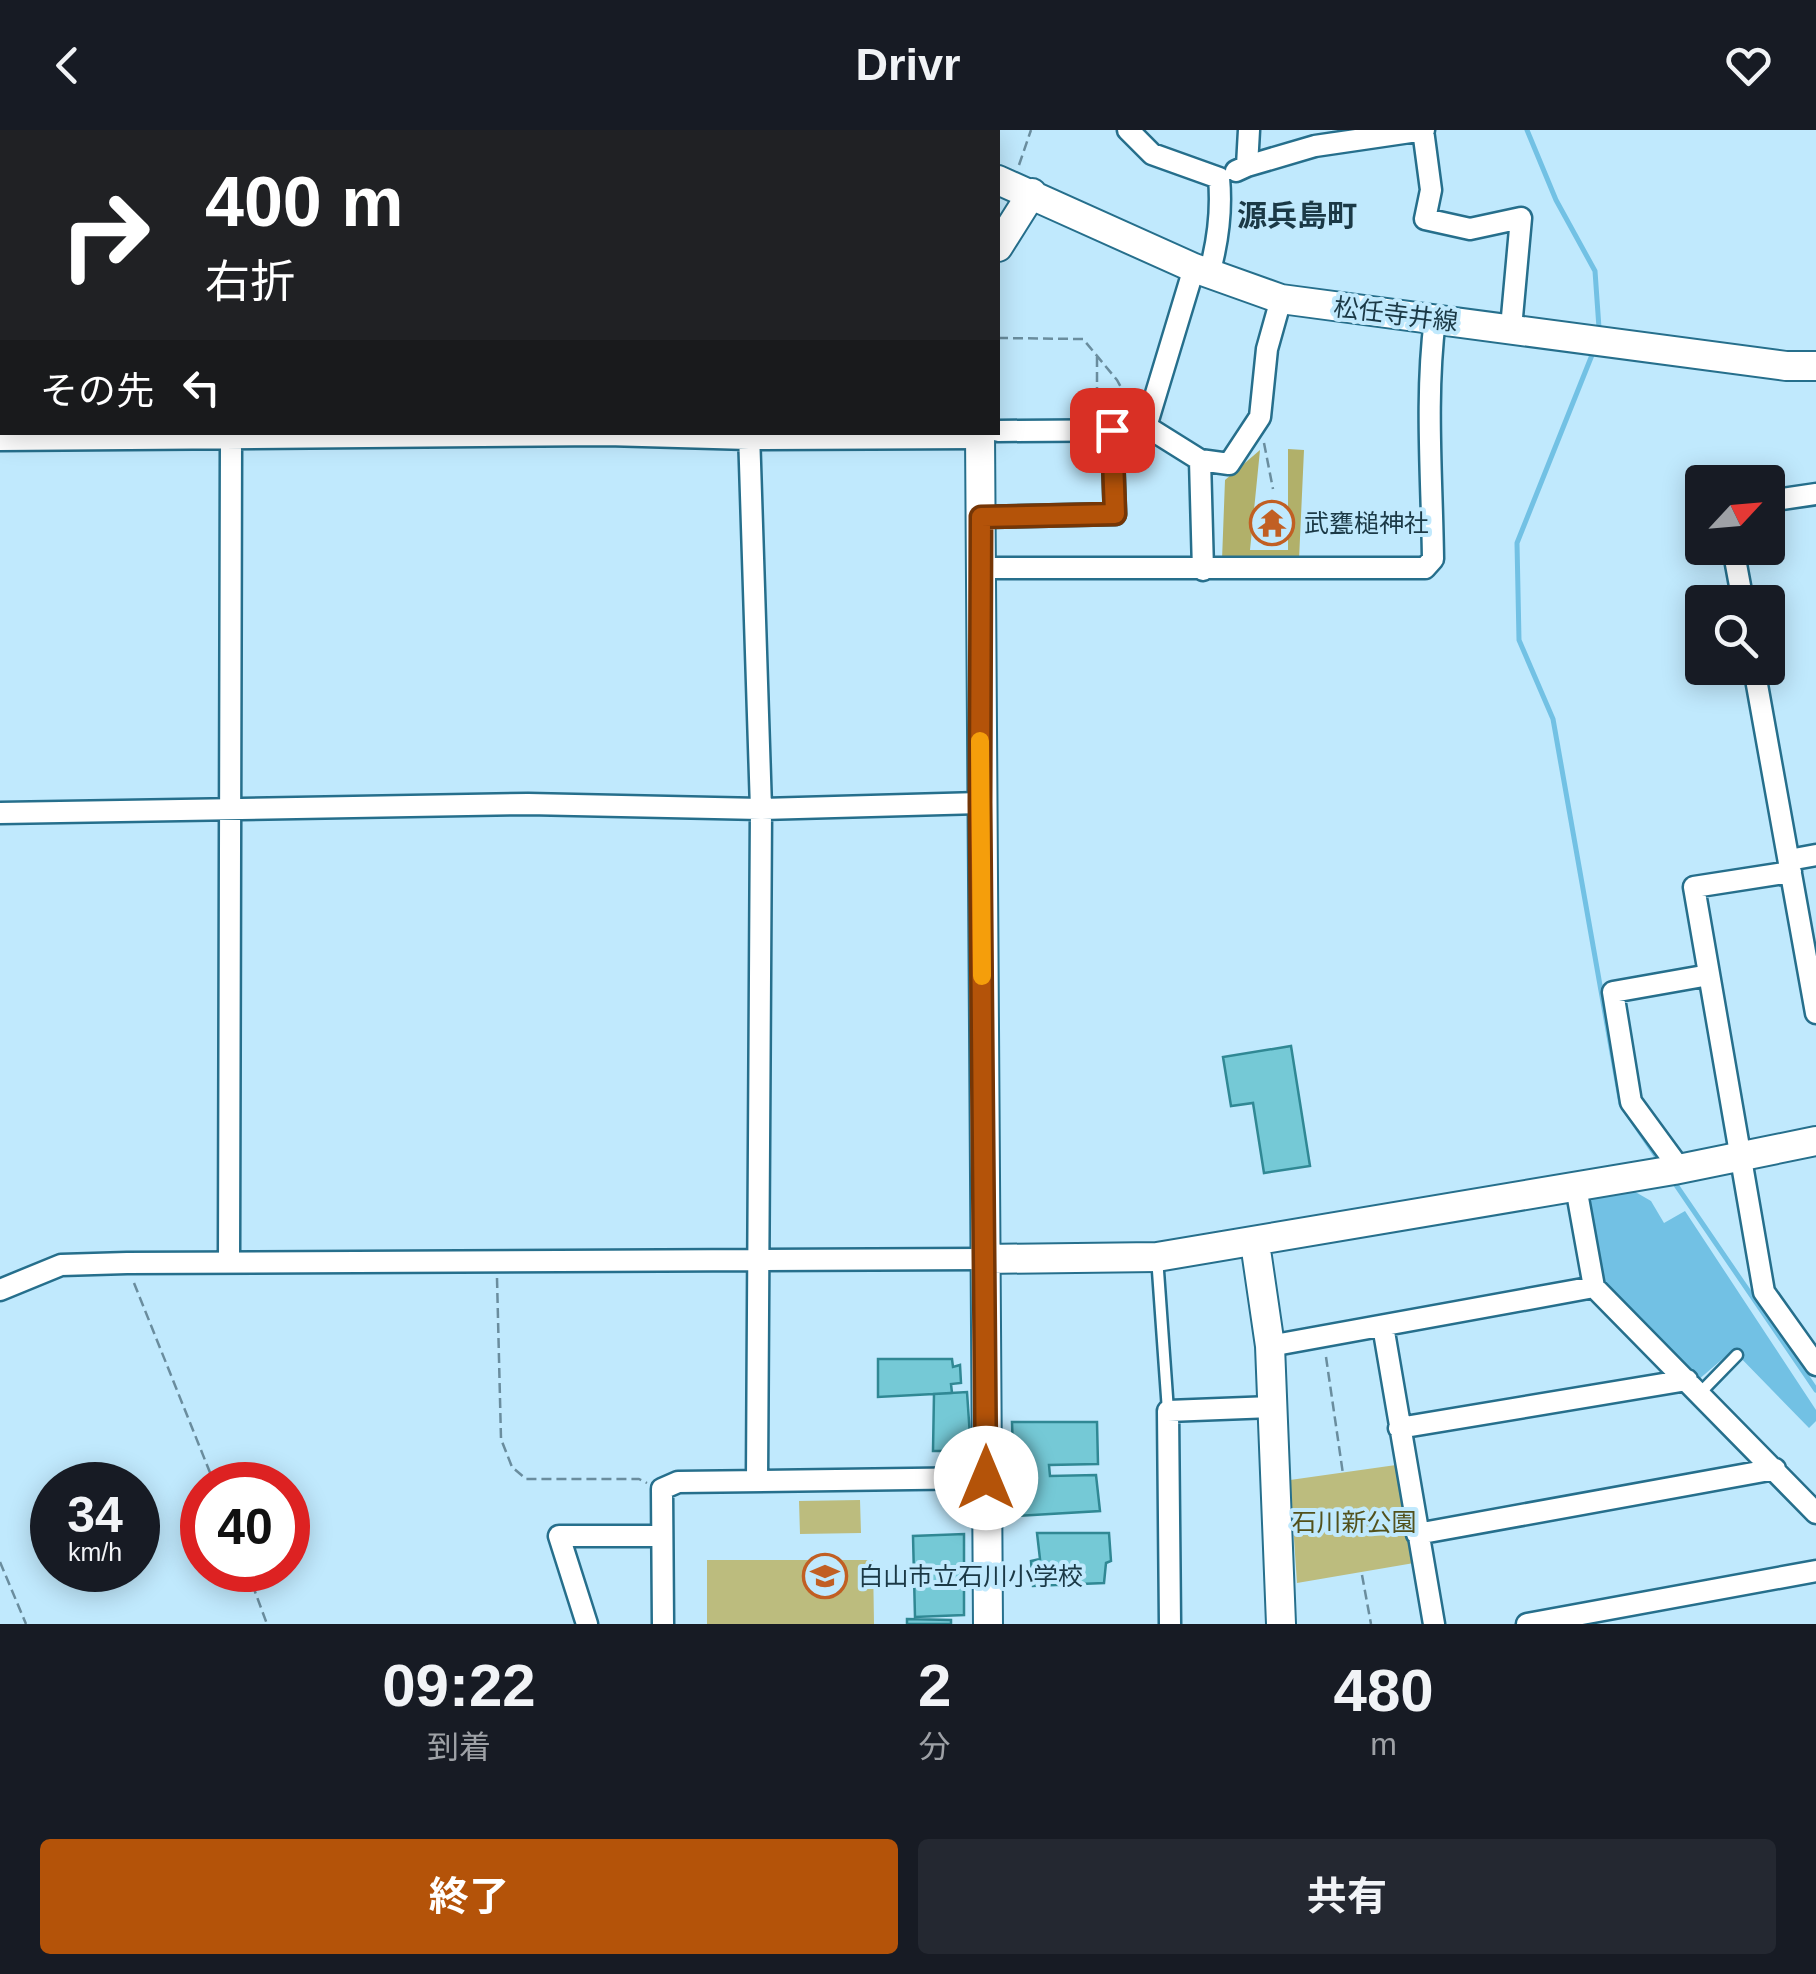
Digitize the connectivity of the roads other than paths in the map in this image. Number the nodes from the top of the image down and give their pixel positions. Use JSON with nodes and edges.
{"nodes":[{"id":1,"x":1128,"y":130,"type":"edge"},
{"id":2,"x":1249,"y":130,"type":"edge"},
{"id":3,"x":1423,"y":130,"type":"edge"},
{"id":4,"x":1314,"y":138,"type":"edge"},
{"id":5,"x":1246,"y":166,"type":"junction"},
{"id":6,"x":1218,"y":178,"type":"junction"},
{"id":7,"x":1014,"y":186,"type":"edge"},
{"id":8,"x":1000,"y":239,"type":"edge"},
{"id":9,"x":1201,"y":271,"type":"junction"},
{"id":10,"x":1282,"y":298,"type":"junction"},
{"id":11,"x":1435,"y":318,"type":"junction"},
{"id":12,"x":1511,"y":328,"type":"junction"},
{"id":13,"x":1815,"y":371,"type":"edge"},
{"id":14,"x":1104,"y":430,"type":"junction"},
{"id":15,"x":1145,"y":430,"type":"junction"},
{"id":16,"x":1000,"y":434,"type":"edge"},
{"id":17,"x":868,"y":435,"type":"edge"},
{"id":18,"x":986,"y":435,"type":"edge"},
{"id":19,"x":228,"y":436,"type":"edge"},
{"id":20,"x":749,"y":436,"type":"edge"},
{"id":21,"x":0,"y":440,"type":"edge"},
{"id":22,"x":1200,"y":460,"type":"junction"},
{"id":23,"x":1816,"y":494,"type":"edge"},
{"id":24,"x":1785,"y":499,"type":"edge"},
{"id":25,"x":981,"y":517,"type":"junction"},
{"id":26,"x":980,"y":568,"type":"junction"},
{"id":27,"x":1203,"y":570,"type":"junction"},
{"id":28,"x":1757,"y":685,"type":"edge"},
{"id":29,"x":980,"y":803,"type":"junction"},
{"id":30,"x":762,"y":809,"type":"junction"},
{"id":31,"x":230,"y":811,"type":"junction"},
{"id":32,"x":0,"y":813,"type":"edge"},
{"id":33,"x":1816,"y":855,"type":"edge"},
{"id":34,"x":1790,"y":866,"type":"junction"},
{"id":35,"x":1708,"y":975,"type":"junction"},
{"id":36,"x":1816,"y":1013,"type":"edge"},
{"id":37,"x":1816,"y":1141,"type":"edge"},
{"id":38,"x":1740,"y":1156,"type":"junction"},
{"id":39,"x":1672,"y":1170,"type":"junction"},
{"id":40,"x":1576,"y":1187,"type":"junction"},
{"id":41,"x":1254,"y":1243,"type":"junction"},
{"id":42,"x":1157,"y":1258,"type":"junction"},
{"id":43,"x":758,"y":1259,"type":"junction"},
{"id":44,"x":984,"y":1260,"type":"junction"},
{"id":45,"x":229,"y":1261,"type":"junction"},
{"id":46,"x":1594,"y":1288,"type":"junction"},
{"id":47,"x":0,"y":1290,"type":"edge"},
{"id":48,"x":1383,"y":1326,"type":"junction"},
{"id":49,"x":1270,"y":1346,"type":"junction"},
{"id":50,"x":1737,"y":1355,"type":"dead end"},
{"id":51,"x":1816,"y":1365,"type":"edge"},
{"id":52,"x":1694,"y":1386,"type":"junction"},
{"id":53,"x":1272,"y":1408,"type":"junction"},
{"id":54,"x":1168,"y":1410,"type":"junction"},
{"id":55,"x":1399,"y":1428,"type":"junction"},
{"id":56,"x":1776,"y":1470,"type":"junction"},
{"id":57,"x":986,"y":1478,"type":"junction"},
{"id":58,"x":757,"y":1479,"type":"junction"},
{"id":59,"x":1816,"y":1513,"type":"edge"},
{"id":60,"x":1416,"y":1534,"type":"junction"},
{"id":61,"x":662,"y":1536,"type":"junction"},
{"id":62,"x":1816,"y":1571,"type":"edge"},
{"id":63,"x":1652,"y":1602,"type":"junction"},
{"id":64,"x":587,"y":1624,"type":"edge"},
{"id":65,"x":663,"y":1624,"type":"edge"},
{"id":66,"x":988,"y":1624,"type":"edge"},
{"id":67,"x":1170,"y":1624,"type":"edge"},
{"id":68,"x":1280,"y":1624,"type":"edge"},
{"id":69,"x":1434,"y":1624,"type":"edge"},
{"id":70,"x":1527,"y":1624,"type":"edge"},
{"id":71,"x":1656,"y":1624,"type":"edge"}],
"edges":[{"from":1,"to":6,"type":"street"},
{"from":2,"to":5,"type":"street"},
{"from":3,"to":4,"type":"street"},
{"from":3,"to":12,"type":"street"},
{"from":4,"to":5,"type":"street"},
{"from":5,"to":6,"type":"street"},
{"from":6,"to":9,"type":"street"},
{"from":7,"to":8,"type":"street"},
{"from":7,"to":9,"type":"street","name":"松任寺井線"},
{"from":9,"to":10,"type":"street","name":"松任寺井線"},
{"from":9,"to":15,"type":"street"},
{"from":10,"to":11,"type":"street","name":"松任寺井線"},
{"from":10,"to":22,"type":"street"},
{"from":11,"to":12,"type":"street","name":"松任寺井線"},
{"from":11,"to":27,"type":"street"},
{"from":12,"to":13,"type":"street","name":"松任寺井線"},
{"from":14,"to":15,"type":"street"},
{"from":14,"to":16,"type":"street"},
{"from":14,"to":25,"type":"street"},
{"from":15,"to":22,"type":"street"},
{"from":17,"to":20,"type":"street"},
{"from":18,"to":25,"type":"street"},
{"from":19,"to":20,"type":"street"},
{"from":19,"to":21,"type":"street"},
{"from":19,"to":31,"type":"street"},
{"from":20,"to":30,"type":"street"},
{"from":22,"to":27,"type":"street"},
{"from":23,"to":24,"type":"street"},
{"from":25,"to":26,"type":"street"},
{"from":26,"to":27,"type":"street"},
{"from":26,"to":29,"type":"street"},
{"from":28,"to":34,"type":"street"},
{"from":29,"to":30,"type":"street"},
{"from":29,"to":44,"type":"street"},
{"from":30,"to":31,"type":"street"},
{"from":30,"to":43,"type":"street"},
{"from":31,"to":32,"type":"street"},
{"from":31,"to":45,"type":"street"},
{"from":33,"to":34,"type":"street"},
{"from":34,"to":35,"type":"street"},
{"from":34,"to":36,"type":"street"},
{"from":35,"to":38,"type":"street"},
{"from":35,"to":39,"type":"street"},
{"from":37,"to":38,"type":"street"},
{"from":38,"to":39,"type":"street"},
{"from":38,"to":51,"type":"street"},
{"from":39,"to":40,"type":"street"},
{"from":40,"to":41,"type":"street"},
{"from":40,"to":46,"type":"street"},
{"from":41,"to":42,"type":"street"},
{"from":41,"to":49,"type":"street"},
{"from":42,"to":44,"type":"street"},
{"from":42,"to":54,"type":"lane"},
{"from":43,"to":44,"type":"street"},
{"from":43,"to":45,"type":"street"},
{"from":43,"to":58,"type":"street"},
{"from":44,"to":57,"type":"street"},
{"from":45,"to":47,"type":"street"},
{"from":46,"to":48,"type":"street"},
{"from":46,"to":52,"type":"street"},
{"from":48,"to":49,"type":"street"},
{"from":48,"to":55,"type":"street"},
{"from":49,"to":53,"type":"street"},
{"from":50,"to":52,"type":"lane"},
{"from":52,"to":55,"type":"street"},
{"from":52,"to":56,"type":"street"},
{"from":53,"to":54,"type":"street"},
{"from":53,"to":68,"type":"street"},
{"from":54,"to":67,"type":"street"},
{"from":55,"to":60,"type":"street"},
{"from":56,"to":59,"type":"street"},
{"from":56,"to":60,"type":"street"},
{"from":57,"to":58,"type":"street"},
{"from":57,"to":66,"type":"street"},
{"from":58,"to":61,"type":"street"},
{"from":60,"to":69,"type":"street"},
{"from":61,"to":64,"type":"street"},
{"from":61,"to":65,"type":"street"},
{"from":62,"to":63,"type":"street"},
{"from":63,"to":70,"type":"street"},
{"from":63,"to":71,"type":"street"}]}
